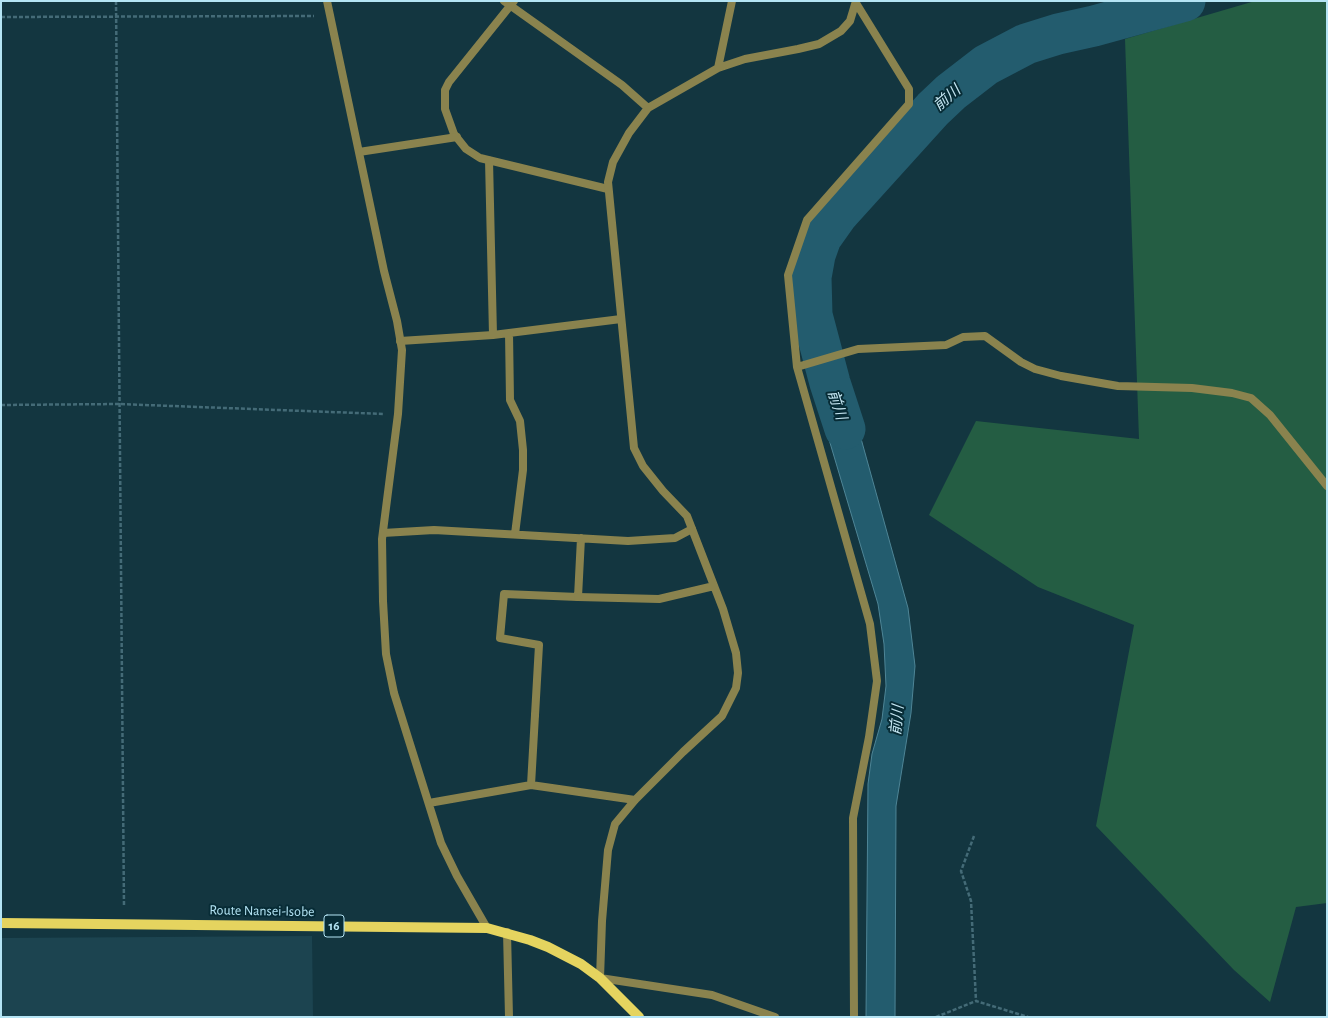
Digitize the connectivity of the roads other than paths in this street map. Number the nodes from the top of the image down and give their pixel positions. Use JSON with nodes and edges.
{"nodes":[{"id":1,"x":327,"y":1,"type":"edge"},
{"id":2,"x":732,"y":1,"type":"edge"},
{"id":3,"x":856,"y":2,"type":"edge"},
{"id":4,"x":509,"y":3,"type":"edge"},
{"id":5,"x":718,"y":68,"type":"junction"},
{"id":6,"x":648,"y":108,"type":"junction"},
{"id":7,"x":457,"y":137,"type":"junction"},
{"id":8,"x":359,"y":152,"type":"junction"},
{"id":9,"x":489,"y":160,"type":"junction"},
{"id":10,"x":608,"y":189,"type":"junction"},
{"id":11,"x":621,"y":319,"type":"junction"},
{"id":12,"x":509,"y":333,"type":"junction"},
{"id":13,"x":494,"y":335,"type":"junction"},
{"id":14,"x":400,"y":341,"type":"junction"},
{"id":15,"x":797,"y":367,"type":"junction"},
{"id":16,"x":1327,"y":486,"type":"edge"},
{"id":17,"x":692,"y":529,"type":"junction"},
{"id":18,"x":383,"y":533,"type":"junction"},
{"id":19,"x":515,"y":534,"type":"junction"},
{"id":20,"x":581,"y":538,"type":"junction"},
{"id":21,"x":714,"y":586,"type":"junction"},
{"id":22,"x":578,"y":597,"type":"junction"},
{"id":23,"x":531,"y":785,"type":"junction"},
{"id":24,"x":635,"y":800,"type":"junction"},
{"id":25,"x":429,"y":803,"type":"junction"},
{"id":26,"x":1,"y":923,"type":"edge"},
{"id":27,"x":487,"y":928,"type":"junction"},
{"id":28,"x":507,"y":932,"type":"junction"},
{"id":29,"x":600,"y":978,"type":"junction"},
{"id":30,"x":509,"y":1017,"type":"edge"},
{"id":31,"x":640,"y":1017,"type":"edge"},
{"id":32,"x":775,"y":1017,"type":"edge"},
{"id":33,"x":854,"y":1017,"type":"edge"}],
"edges":[{"from":1,"to":8,"type":"street"},
{"from":2,"to":5,"type":"street"},
{"from":3,"to":5,"type":"street"},
{"from":3,"to":15,"type":"street"},
{"from":4,"to":6,"type":"street"},
{"from":4,"to":7,"type":"street"},
{"from":5,"to":6,"type":"street"},
{"from":6,"to":10,"type":"street"},
{"from":7,"to":8,"type":"street"},
{"from":7,"to":9,"type":"street"},
{"from":8,"to":14,"type":"street"},
{"from":9,"to":10,"type":"street"},
{"from":9,"to":13,"type":"street"},
{"from":10,"to":11,"type":"street"},
{"from":11,"to":12,"type":"street"},
{"from":11,"to":17,"type":"street"},
{"from":12,"to":13,"type":"street"},
{"from":12,"to":19,"type":"street"},
{"from":13,"to":14,"type":"street"},
{"from":14,"to":18,"type":"street"},
{"from":15,"to":16,"type":"street"},
{"from":15,"to":33,"type":"street"},
{"from":17,"to":20,"type":"street"},
{"from":17,"to":21,"type":"street"},
{"from":18,"to":19,"type":"street"},
{"from":18,"to":25,"type":"street"},
{"from":19,"to":20,"type":"street"},
{"from":20,"to":22,"type":"street"},
{"from":21,"to":22,"type":"street"},
{"from":21,"to":24,"type":"street"},
{"from":22,"to":23,"type":"street"},
{"from":23,"to":24,"type":"street"},
{"from":23,"to":25,"type":"street"},
{"from":24,"to":29,"type":"street"},
{"from":25,"to":27,"type":"street"},
{"from":26,"to":27,"type":"main road","name":"Route Nansei-Isobe","number":"16"},
{"from":27,"to":28,"type":"main road","name":"Route Nansei-Isobe","number":"16"},
{"from":28,"to":29,"type":"main road","name":"Route Nansei-Isobe","number":"16"},
{"from":28,"to":30,"type":"street"},
{"from":29,"to":31,"type":"main road","name":"Route Nansei-Isobe","number":"16"},
{"from":29,"to":32,"type":"street"}]}
